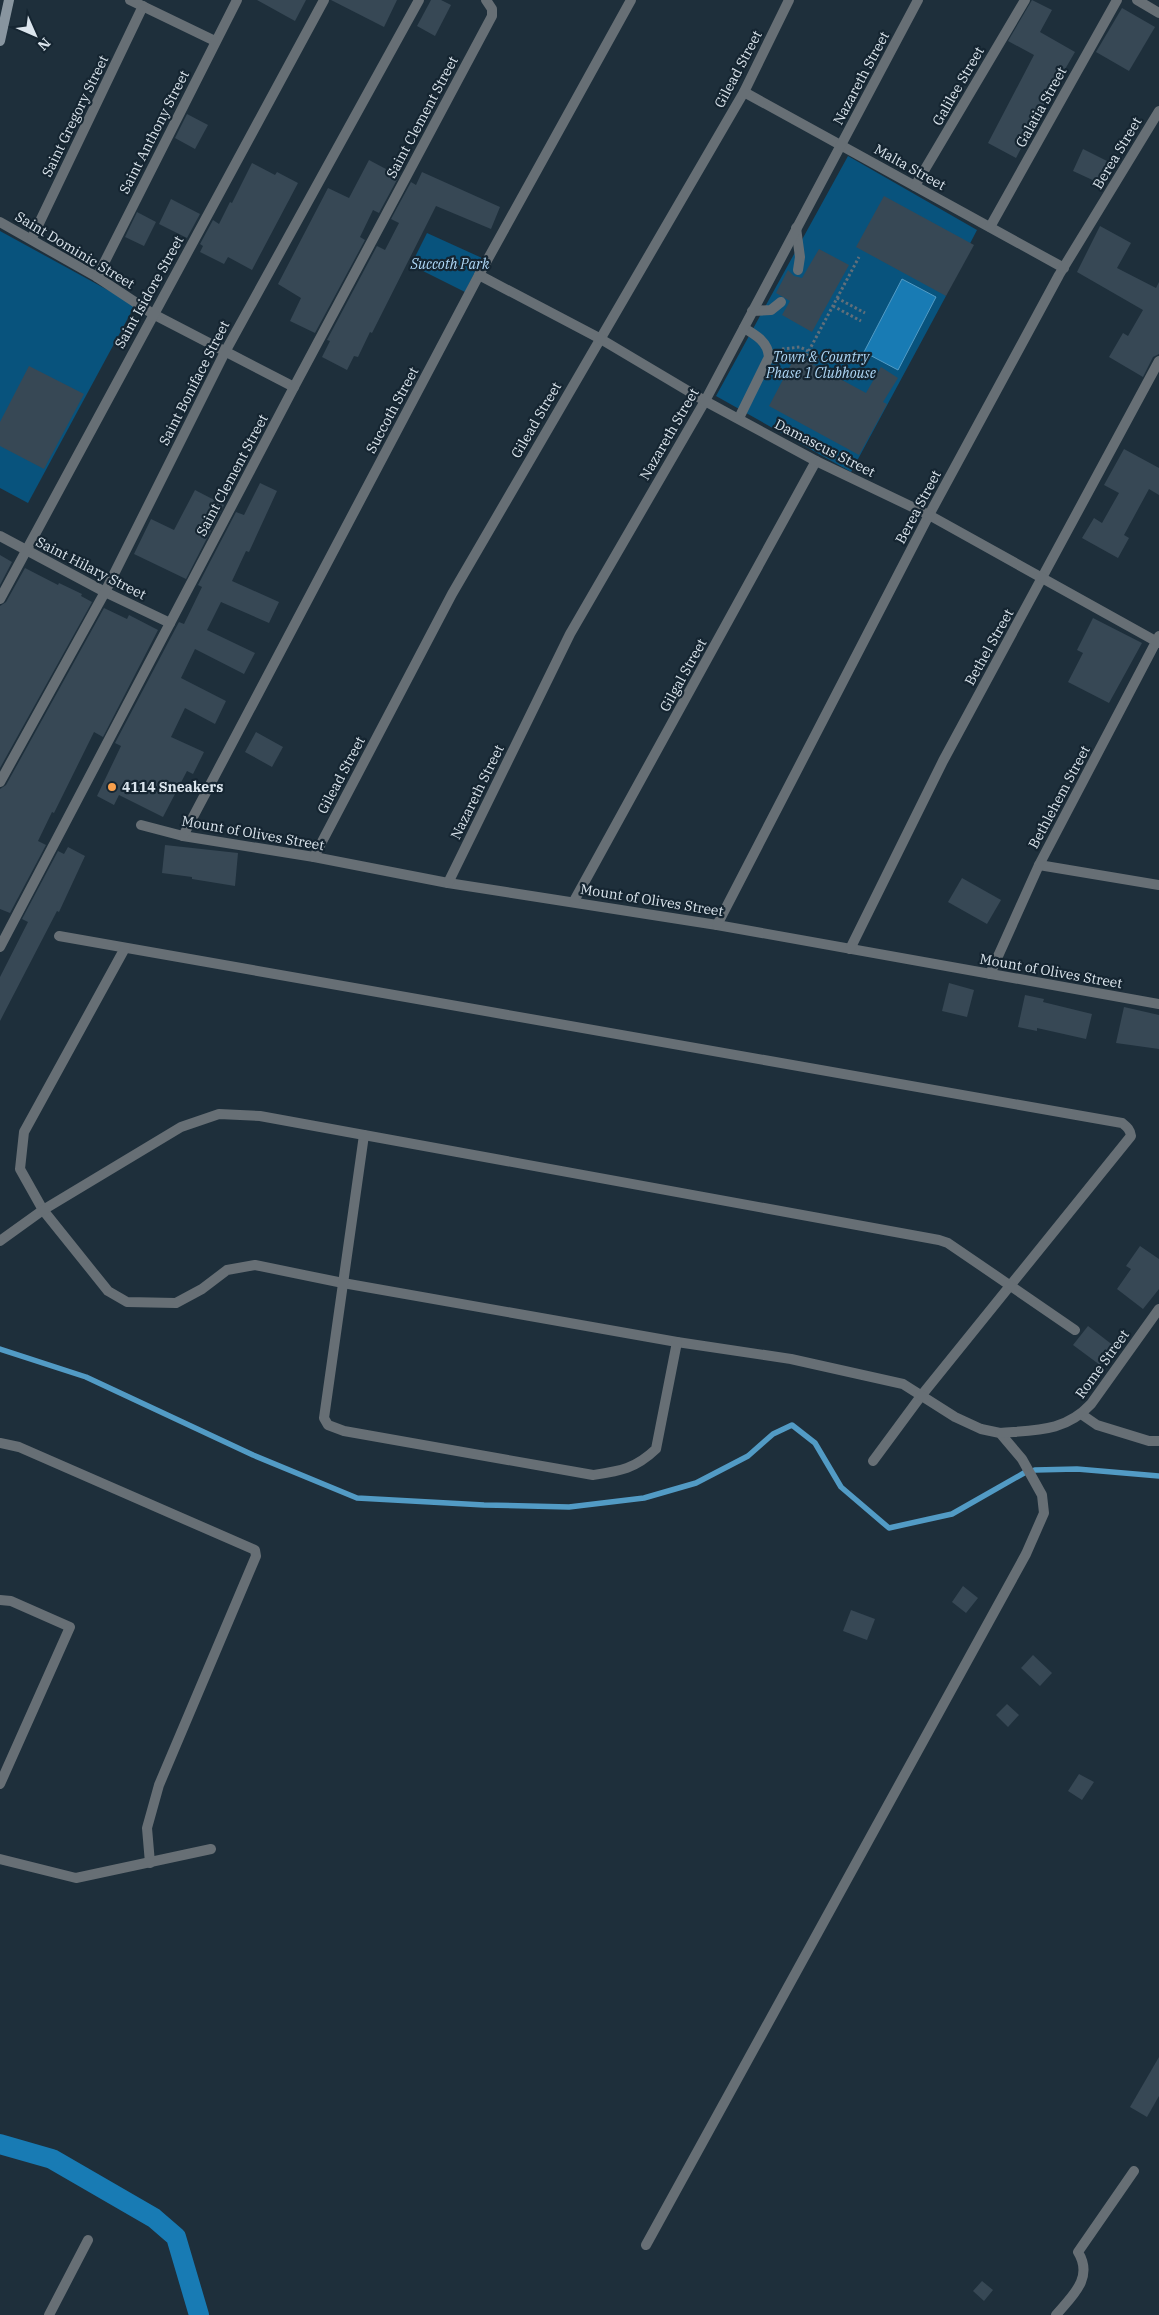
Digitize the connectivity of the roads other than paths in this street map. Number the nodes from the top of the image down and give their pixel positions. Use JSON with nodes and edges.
{"nodes":[{"id":1,"x":9,"y":0,"type":"edge"},
{"id":2,"x":130,"y":0,"type":"edge"},
{"id":3,"x":237,"y":0,"type":"edge"},
{"id":4,"x":324,"y":0,"type":"edge"},
{"id":5,"x":419,"y":0,"type":"edge"},
{"id":6,"x":486,"y":0,"type":"edge"},
{"id":7,"x":631,"y":0,"type":"edge"},
{"id":8,"x":789,"y":0,"type":"edge"},
{"id":9,"x":918,"y":0,"type":"edge"},
{"id":10,"x":1025,"y":0,"type":"edge"},
{"id":11,"x":1116,"y":0,"type":"edge"},
{"id":12,"x":1137,"y":0,"type":"edge"},
{"id":13,"x":143,"y":6,"type":"junction"},
{"id":14,"x":1159,"y":13,"type":"edge"},
{"id":15,"x":215,"y":41,"type":"junction"},
{"id":16,"x":0,"y":42,"type":"edge"},
{"id":17,"x":744,"y":92,"type":"junction"},
{"id":18,"x":1159,"y":111,"type":"edge"},
{"id":19,"x":842,"y":145,"type":"junction"},
{"id":20,"x":915,"y":186,"type":"junction"},
{"id":21,"x":0,"y":222,"type":"edge"},
{"id":22,"x":990,"y":227,"type":"junction"},
{"id":23,"x":796,"y":228,"type":"junction"},
{"id":24,"x":32,"y":238,"type":"junction"},
{"id":25,"x":1064,"y":268,"type":"junction"},
{"id":26,"x":798,"y":270,"type":"dead end"},
{"id":27,"x":479,"y":275,"type":"junction"},
{"id":28,"x":97,"y":277,"type":"junction"},
{"id":29,"x":781,"y":302,"type":"dead end"},
{"id":30,"x":752,"y":311,"type":"junction"},
{"id":31,"x":153,"y":314,"type":"junction"},
{"id":32,"x":744,"y":328,"type":"junction"},
{"id":33,"x":599,"y":338,"type":"junction"},
{"id":34,"x":225,"y":352,"type":"junction"},
{"id":35,"x":1159,"y":362,"type":"edge"},
{"id":36,"x":294,"y":387,"type":"junction"},
{"id":37,"x":705,"y":400,"type":"junction"},
{"id":38,"x":739,"y":418,"type":"junction"},
{"id":39,"x":816,"y":461,"type":"junction"},
{"id":40,"x":928,"y":516,"type":"junction"},
{"id":41,"x":0,"y":536,"type":"edge"},
{"id":42,"x":26,"y":550,"type":"junction"},
{"id":43,"x":1043,"y":578,"type":"junction"},
{"id":44,"x":105,"y":592,"type":"junction"},
{"id":45,"x":0,"y":599,"type":"edge"},
{"id":46,"x":170,"y":623,"type":"junction"},
{"id":47,"x":1158,"y":640,"type":"edge"},
{"id":48,"x":0,"y":782,"type":"edge"},
{"id":49,"x":141,"y":825,"type":"dead end"},
{"id":50,"x":183,"y":836,"type":"junction"},
{"id":51,"x":314,"y":857,"type":"junction"},
{"id":52,"x":1039,"y":865,"type":"junction"},
{"id":53,"x":448,"y":883,"type":"junction"},
{"id":54,"x":1159,"y":885,"type":"edge"},
{"id":55,"x":574,"y":902,"type":"junction"},
{"id":56,"x":717,"y":925,"type":"junction"},
{"id":57,"x":59,"y":936,"type":"dead end"},
{"id":58,"x":0,"y":948,"type":"edge"},
{"id":59,"x":125,"y":948,"type":"junction"},
{"id":60,"x":850,"y":949,"type":"junction"},
{"id":61,"x":990,"y":974,"type":"junction"},
{"id":62,"x":1159,"y":1004,"type":"edge"},
{"id":63,"x":364,"y":1135,"type":"junction"},
{"id":64,"x":43,"y":1210,"type":"junction"},
{"id":65,"x":0,"y":1241,"type":"edge"},
{"id":66,"x":343,"y":1283,"type":"junction"},
{"id":67,"x":1011,"y":1284,"type":"junction"},
{"id":68,"x":1159,"y":1310,"type":"edge"},
{"id":69,"x":1075,"y":1330,"type":"dead end"},
{"id":70,"x":677,"y":1342,"type":"junction"},
{"id":71,"x":921,"y":1396,"type":"junction"},
{"id":72,"x":1081,"y":1414,"type":"junction"},
{"id":73,"x":1000,"y":1433,"type":"junction"},
{"id":74,"x":1159,"y":1441,"type":"edge"},
{"id":75,"x":0,"y":1443,"type":"edge"},
{"id":76,"x":873,"y":1461,"type":"dead end"},
{"id":77,"x":0,"y":1600,"type":"edge"},
{"id":78,"x":0,"y":1784,"type":"edge"},
{"id":79,"x":211,"y":1849,"type":"dead end"},
{"id":80,"x":0,"y":1859,"type":"edge"},
{"id":81,"x":150,"y":1863,"type":"junction"},
{"id":82,"x":1134,"y":2171,"type":"dead end"},
{"id":83,"x":88,"y":2240,"type":"dead end"},
{"id":84,"x":646,"y":2245,"type":"dead end"},
{"id":85,"x":49,"y":2315,"type":"edge"},
{"id":86,"x":1056,"y":2315,"type":"edge"}],
"edges":[{"from":1,"to":16,"type":"main road"},
{"from":2,"to":13,"type":"street"},
{"from":3,"to":15,"type":"street","name":"Saint Anthony Street"},
{"from":4,"to":31,"type":"street","name":"Saint Isidore Street"},
{"from":5,"to":34,"type":"street","name":"Saint Boniface Street"},
{"from":6,"to":36,"type":"street","name":"Saint Clement Street"},
{"from":7,"to":27,"type":"street","name":"Succoth Street"},
{"from":8,"to":17,"type":"street","name":"Gilead Street"},
{"from":9,"to":19,"type":"street","name":"Nazareth Street"},
{"from":10,"to":20,"type":"street","name":"Galilee Street"},
{"from":11,"to":22,"type":"street","name":"Galatia Street"},
{"from":12,"to":14,"type":"street"},
{"from":13,"to":15,"type":"street"},
{"from":13,"to":24,"type":"street","name":"Saint Gregory Street"},
{"from":15,"to":28,"type":"street","name":"Saint Anthony Street"},
{"from":17,"to":19,"type":"street","name":"Malta Street"},
{"from":17,"to":33,"type":"street","name":"Gilead Street"},
{"from":18,"to":25,"type":"street","name":"Berea Street"},
{"from":19,"to":20,"type":"street","name":"Malta Street"},
{"from":19,"to":23,"type":"street","name":"Nazareth Street"},
{"from":20,"to":22,"type":"street","name":"Malta Street"},
{"from":21,"to":24,"type":"street","name":"Saint Dominic Street"},
{"from":22,"to":25,"type":"street","name":"Malta Street"},
{"from":23,"to":26,"type":"street"},
{"from":23,"to":30,"type":"street","name":"Nazareth Street"},
{"from":24,"to":28,"type":"street","name":"Saint Dominic Street"},
{"from":25,"to":40,"type":"street","name":"Berea Street"},
{"from":27,"to":33,"type":"street","name":"Damascus Street"},
{"from":27,"to":50,"type":"street","name":"Succoth Street"},
{"from":28,"to":31,"type":"street","name":"Saint Dominic Street"},
{"from":29,"to":30,"type":"street"},
{"from":30,"to":32,"type":"street","name":"Nazareth Street"},
{"from":31,"to":34,"type":"street","name":"Saint Dominic Street"},
{"from":31,"to":42,"type":"street","name":"Saint Isidore Street"},
{"from":32,"to":37,"type":"street","name":"Nazareth Street"},
{"from":32,"to":38,"type":"street"},
{"from":33,"to":37,"type":"street","name":"Damascus Street"},
{"from":33,"to":51,"type":"street","name":"Gilead Street"},
{"from":34,"to":36,"type":"street","name":"Saint Dominic Street"},
{"from":34,"to":44,"type":"street","name":"Saint Boniface Street"},
{"from":35,"to":43,"type":"street","name":"Bethel Street"},
{"from":36,"to":46,"type":"street","name":"Saint Clement Street"},
{"from":37,"to":38,"type":"street","name":"Damascus Street"},
{"from":37,"to":53,"type":"street","name":"Nazareth Street"},
{"from":38,"to":39,"type":"street","name":"Damascus Street"},
{"from":39,"to":40,"type":"street","name":"Damascus Street"},
{"from":39,"to":55,"type":"street","name":"Gilgal Street"},
{"from":40,"to":43,"type":"street","name":"Damascus Street"},
{"from":40,"to":56,"type":"street","name":"Berea Street"},
{"from":41,"to":42,"type":"street","name":"Saint Hilary Street"},
{"from":42,"to":44,"type":"street","name":"Saint Hilary Street"},
{"from":42,"to":45,"type":"street","name":"Saint Isidore Street"},
{"from":43,"to":47,"type":"street","name":"Damascus Street"},
{"from":43,"to":60,"type":"street","name":"Bethel Street"},
{"from":44,"to":46,"type":"street","name":"Saint Hilary Street"},
{"from":44,"to":48,"type":"street","name":"Saint Boniface Street"},
{"from":46,"to":58,"type":"street","name":"Saint Clement Street"},
{"from":47,"to":52,"type":"street","name":"Bethlehem Street"},
{"from":49,"to":50,"type":"street","name":"Mount of Olives Street"},
{"from":50,"to":51,"type":"street","name":"Mount of Olives Street"},
{"from":51,"to":53,"type":"street","name":"Mount of Olives Street"},
{"from":52,"to":54,"type":"street"},
{"from":52,"to":61,"type":"street","name":"Bethlehem Street"},
{"from":53,"to":55,"type":"street","name":"Mount of Olives Street"},
{"from":55,"to":56,"type":"street","name":"Mount of Olives Street"},
{"from":56,"to":60,"type":"street","name":"Mount of Olives Street"},
{"from":57,"to":59,"type":"street"},
{"from":59,"to":64,"type":"street","name":"Rome Street"},
{"from":59,"to":67,"type":"street"},
{"from":60,"to":61,"type":"street","name":"Mount of Olives Street"},
{"from":61,"to":62,"type":"street","name":"Mount of Olives Street"},
{"from":63,"to":64,"type":"street"},
{"from":63,"to":66,"type":"street"},
{"from":63,"to":67,"type":"street"},
{"from":64,"to":65,"type":"street"},
{"from":64,"to":66,"type":"street","name":"Rome Street"},
{"from":66,"to":70,"type":"street","name":"Rome Street"},
{"from":66,"to":70,"type":"street"},
{"from":67,"to":69,"type":"street"},
{"from":67,"to":71,"type":"street"},
{"from":68,"to":72,"type":"street","name":"Rome Street"},
{"from":70,"to":71,"type":"street","name":"Rome Street"},
{"from":71,"to":73,"type":"street","name":"Rome Street"},
{"from":71,"to":76,"type":"street"},
{"from":72,"to":73,"type":"street","name":"Rome Street"},
{"from":72,"to":74,"type":"street"},
{"from":73,"to":84,"type":"street"},
{"from":75,"to":81,"type":"street"},
{"from":77,"to":78,"type":"street"},
{"from":79,"to":81,"type":"street"},
{"from":80,"to":81,"type":"street"},
{"from":82,"to":86,"type":"street"},
{"from":83,"to":85,"type":"street"}]}
